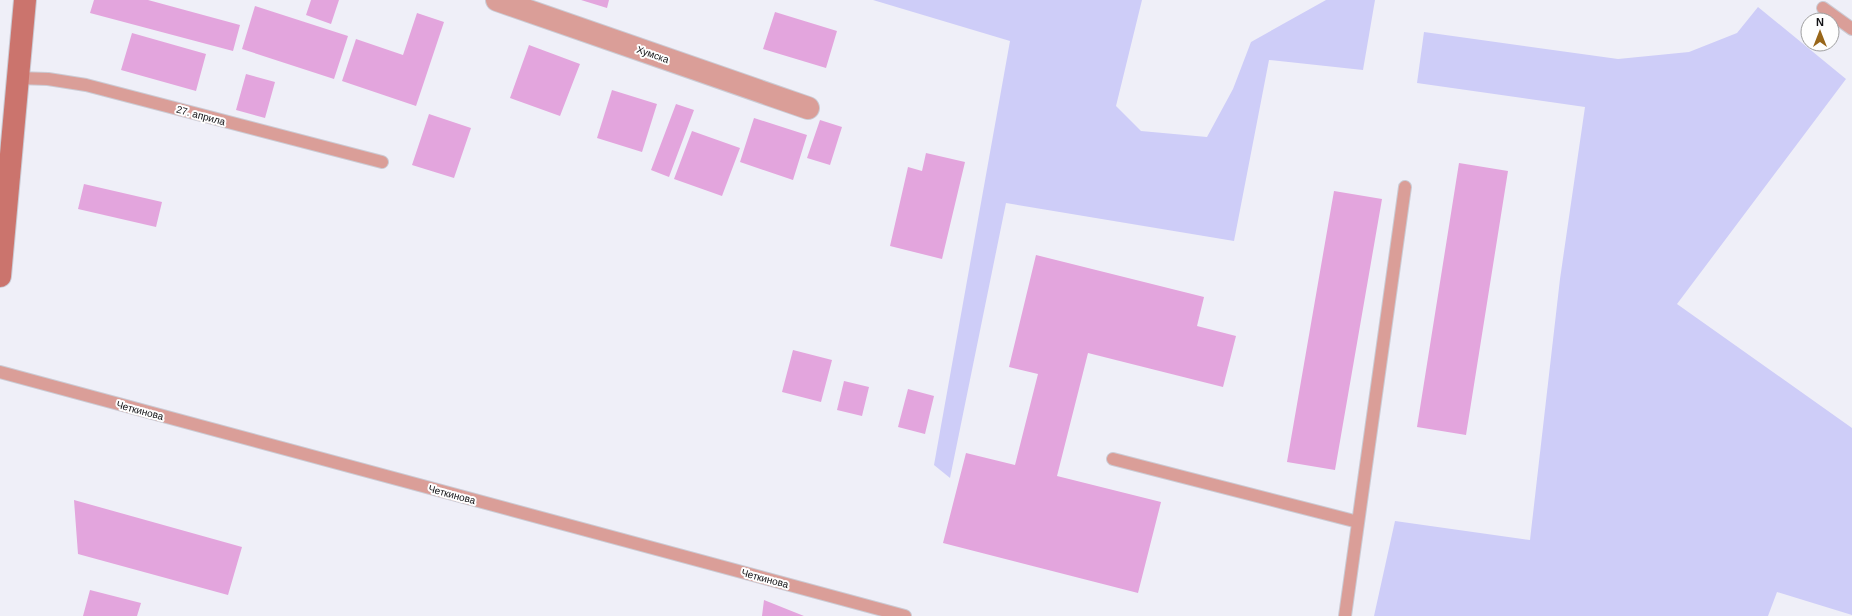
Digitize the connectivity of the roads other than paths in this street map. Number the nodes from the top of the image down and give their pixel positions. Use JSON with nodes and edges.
{"nodes":[{"id":1,"x":25,"y":0,"type":"edge"},
{"id":2,"x":497,"y":0,"type":"edge"},
{"id":3,"x":1823,"y":8,"type":"dead end"},
{"id":4,"x":1852,"y":29,"type":"edge"},
{"id":5,"x":18,"y":78,"type":"junction"},
{"id":6,"x":808,"y":108,"type":"dead end"},
{"id":7,"x":6,"y":137,"type":"edge"},
{"id":8,"x":382,"y":162,"type":"dead end"},
{"id":9,"x":1405,"y":188,"type":"dead end"},
{"id":10,"x":2,"y":236,"type":"edge"},
{"id":11,"x":0,"y":276,"type":"edge"},
{"id":12,"x":0,"y":372,"type":"edge"},
{"id":13,"x":1113,"y":459,"type":"dead end"},
{"id":14,"x":1358,"y":522,"type":"junction"},
{"id":15,"x":905,"y":616,"type":"edge"},
{"id":16,"x":1345,"y":616,"type":"edge"}],
"edges":[{"from":1,"to":5,"type":"main road"},
{"from":2,"to":6,"type":"street","name":"Хумска"},
{"from":3,"to":4,"type":"lane"},
{"from":5,"to":7,"type":"main road"},
{"from":5,"to":8,"type":"lane","name":"27. априла"},
{"from":7,"to":10,"type":"main road"},
{"from":9,"to":14,"type":"lane"},
{"from":10,"to":11,"type":"main road"},
{"from":12,"to":15,"type":"lane","name":"Четкинова"},
{"from":13,"to":14,"type":"lane"},
{"from":14,"to":16,"type":"lane"}]}
